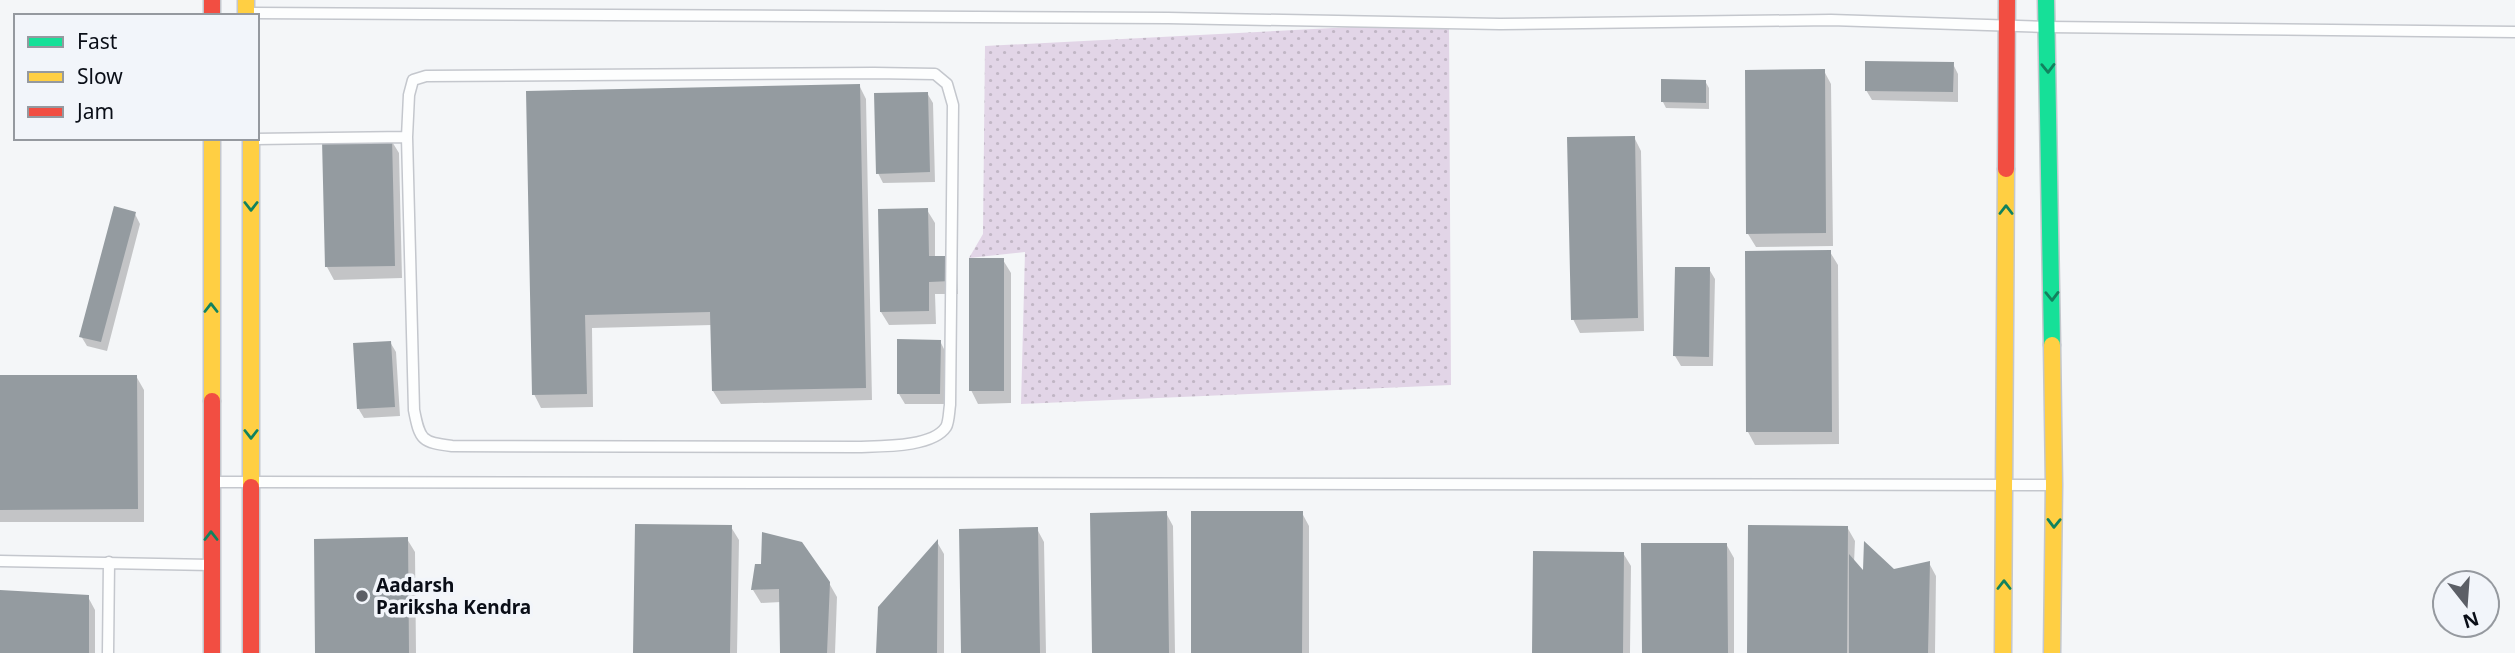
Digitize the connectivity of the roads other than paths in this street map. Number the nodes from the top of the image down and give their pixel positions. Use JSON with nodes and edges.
{"nodes":[{"id":1,"x":2007,"y":0,"type":"edge"},
{"id":2,"x":2046,"y":0,"type":"edge"},
{"id":3,"x":246,"y":10,"type":"edge"},
{"id":4,"x":2007,"y":26,"type":"junction"},
{"id":5,"x":2048,"y":27,"type":"junction"},
{"id":6,"x":2515,"y":32,"type":"edge"},
{"id":7,"x":407,"y":137,"type":"junction"},
{"id":8,"x":259,"y":139,"type":"edge"},
{"id":9,"x":212,"y":140,"type":"edge"},
{"id":10,"x":251,"y":140,"type":"edge"},
{"id":11,"x":211,"y":482,"type":"junction"},
{"id":12,"x":251,"y":482,"type":"junction"},
{"id":13,"x":2004,"y":485,"type":"junction"},
{"id":14,"x":2054,"y":485,"type":"junction"},
{"id":15,"x":0,"y":561,"type":"edge"},
{"id":16,"x":109,"y":562,"type":"junction"},
{"id":17,"x":212,"y":565,"type":"junction"},
{"id":18,"x":108,"y":653,"type":"edge"},
{"id":19,"x":212,"y":653,"type":"edge"},
{"id":20,"x":251,"y":653,"type":"edge"},
{"id":21,"x":2003,"y":653,"type":"edge"},
{"id":22,"x":2052,"y":653,"type":"edge"}],
"edges":[{"from":1,"to":4,"type":"street"},
{"from":2,"to":5,"type":"street"},
{"from":3,"to":4,"type":"lane"},
{"from":4,"to":5,"type":"lane"},
{"from":13,"to":4,"type":"street","one_way":true},
{"from":5,"to":6,"type":"lane"},
{"from":5,"to":14,"type":"street","one_way":true},
{"from":7,"to":7,"type":"lane"},
{"from":7,"to":8,"type":"lane"},
{"from":11,"to":9,"type":"street","one_way":true},
{"from":10,"to":12,"type":"street","one_way":true},
{"from":11,"to":12,"type":"lane"},
{"from":17,"to":11,"type":"street","one_way":true},
{"from":12,"to":13,"type":"lane"},
{"from":12,"to":20,"type":"street"},
{"from":13,"to":14,"type":"lane"},
{"from":21,"to":13,"type":"street","one_way":true},
{"from":14,"to":22,"type":"street","one_way":true},
{"from":15,"to":16,"type":"lane"},
{"from":16,"to":17,"type":"lane"},
{"from":16,"to":18,"type":"lane"},
{"from":17,"to":19,"type":"street"}]}
